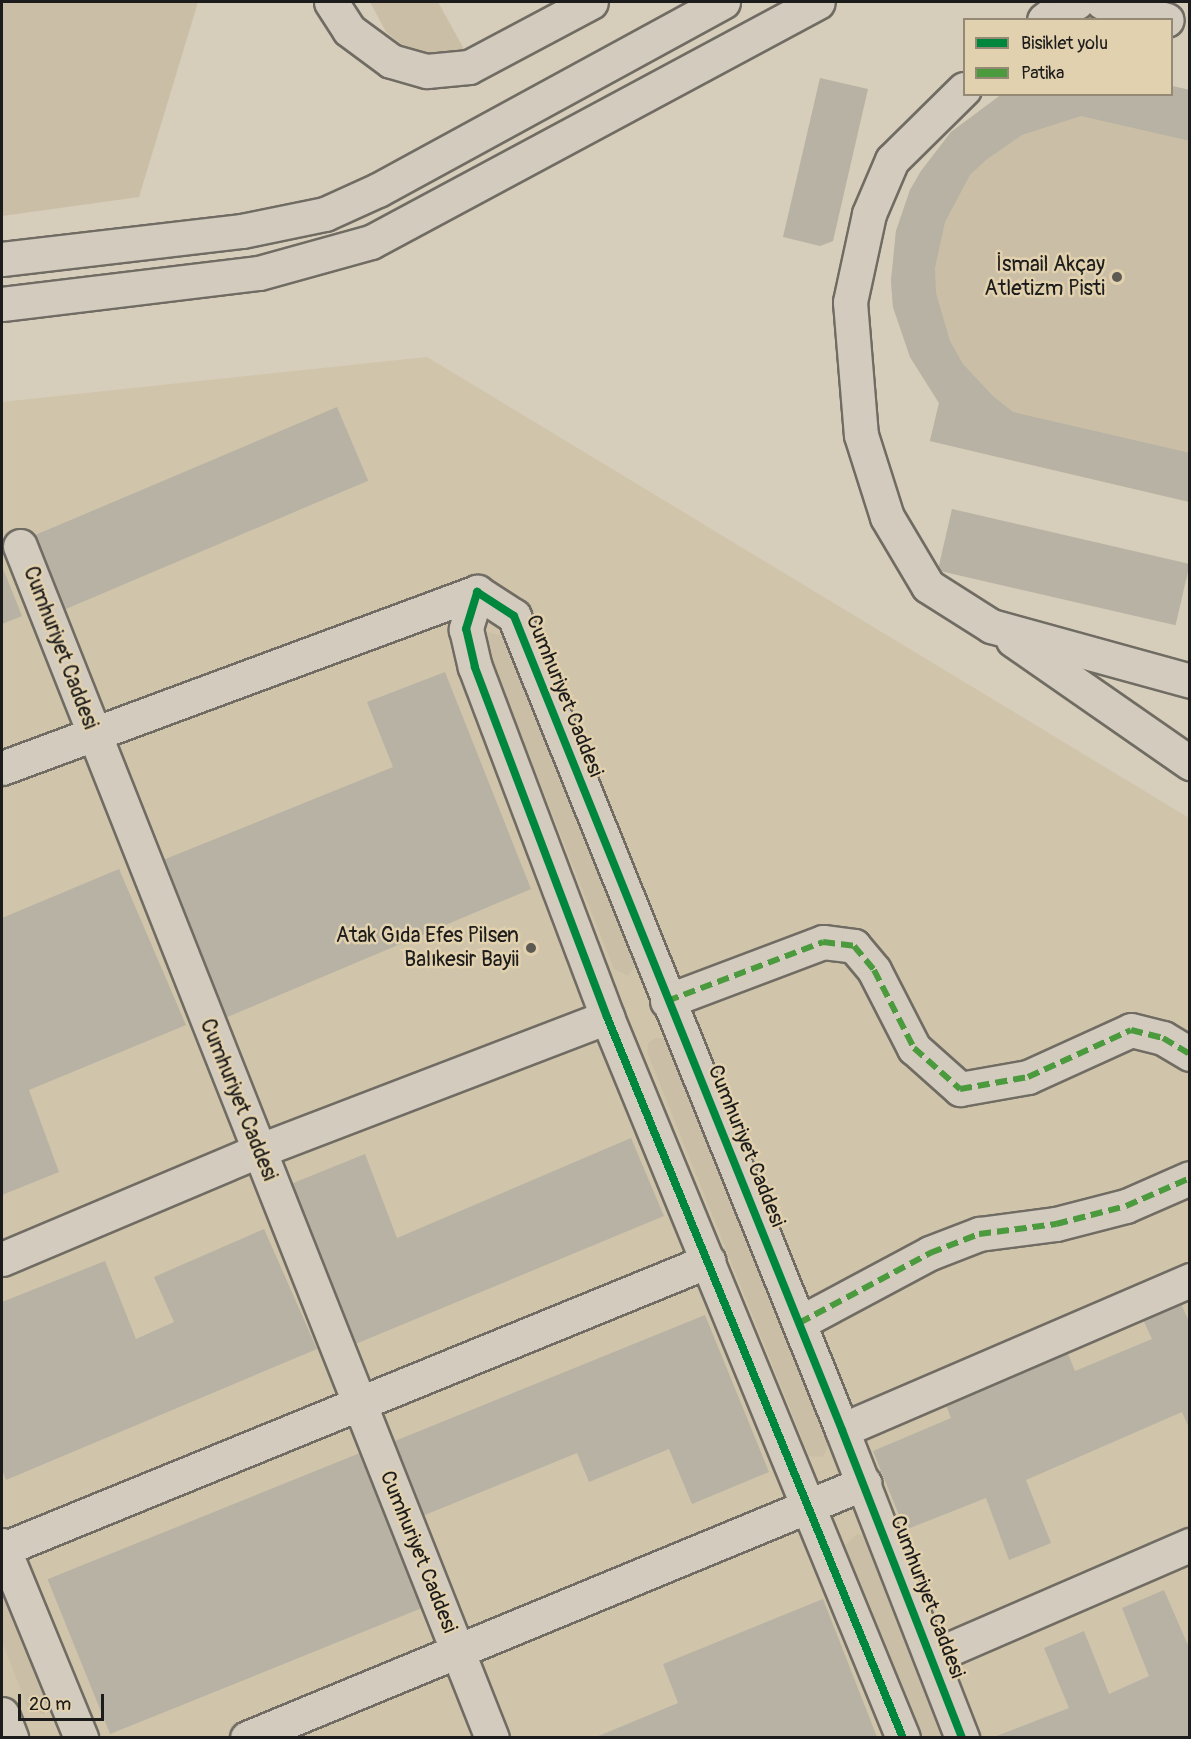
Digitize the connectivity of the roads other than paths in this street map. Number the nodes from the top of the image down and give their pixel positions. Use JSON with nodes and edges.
{"nodes":[{"id":1,"x":331,"y":2,"type":"edge"},
{"id":2,"x":591,"y":2,"type":"edge"},
{"id":3,"x":723,"y":2,"type":"edge"},
{"id":4,"x":818,"y":2,"type":"edge"},
{"id":5,"x":1077,"y":2,"type":"edge"},
{"id":6,"x":1102,"y":2,"type":"edge"},
{"id":7,"x":1046,"y":18,"type":"edge"},
{"id":8,"x":1160,"y":18,"type":"edge"},
{"id":9,"x":1173,"y":21,"type":"edge"},
{"id":10,"x":1190,"y":26,"type":"edge"},
{"id":11,"x":963,"y":90,"type":"edge"},
{"id":12,"x":2,"y":259,"type":"edge"},
{"id":13,"x":2,"y":304,"type":"edge"},
{"id":14,"x":20,"y":546,"type":"dead end"},
{"id":15,"x":477,"y":592,"type":"junction"},
{"id":16,"x":991,"y":626,"type":"junction"},
{"id":17,"x":1190,"y":681,"type":"edge"},
{"id":18,"x":93,"y":734,"type":"junction"},
{"id":19,"x":1190,"y":762,"type":"edge"},
{"id":20,"x":2,"y":768,"type":"edge"},
{"id":21,"x":667,"y":1001,"type":"junction"},
{"id":22,"x":607,"y":1017,"type":"junction"},
{"id":23,"x":1190,"y":1054,"type":"edge"},
{"id":24,"x":258,"y":1151,"type":"junction"},
{"id":25,"x":1190,"y":1178,"type":"edge"},
{"id":26,"x":2,"y":1259,"type":"edge"},
{"id":27,"x":708,"y":1261,"type":"junction"},
{"id":28,"x":1190,"y":1280,"type":"edge"},
{"id":29,"x":799,"y":1323,"type":"junction"},
{"id":30,"x":359,"y":1404,"type":"junction"},
{"id":31,"x":842,"y":1430,"type":"junction"},
{"id":32,"x":864,"y":1483,"type":"junction"},
{"id":33,"x":809,"y":1505,"type":"junction"},
{"id":34,"x":1190,"y":1545,"type":"edge"},
{"id":35,"x":2,"y":1547,"type":"edge"},
{"id":36,"x":458,"y":1653,"type":"junction"},
{"id":37,"x":931,"y":1657,"type":"junction"},
{"id":38,"x":2,"y":1714,"type":"edge"},
{"id":39,"x":11,"y":1737,"type":"edge"},
{"id":40,"x":81,"y":1737,"type":"edge"},
{"id":41,"x":247,"y":1737,"type":"edge"},
{"id":42,"x":492,"y":1737,"type":"edge"},
{"id":43,"x":903,"y":1737,"type":"edge"},
{"id":44,"x":962,"y":1737,"type":"edge"}],
"edges":[{"from":1,"to":2,"type":"street"},
{"from":3,"to":12,"type":"street"},
{"from":4,"to":13,"type":"street"},
{"from":5,"to":7,"type":"street"},
{"from":6,"to":8,"type":"street"},
{"from":9,"to":10,"type":"street"},
{"from":11,"to":16,"type":"street"},
{"from":14,"to":18,"type":"street","name":"Cumhuriyet Caddesi"},
{"from":15,"to":18,"type":"street"},
{"from":15,"to":21,"type":"street","name":"Cumhuriyet Caddesi"},
{"from":15,"to":22,"type":"street"},
{"from":16,"to":17,"type":"street"},
{"from":16,"to":19,"type":"street"},
{"from":18,"to":20,"type":"street"},
{"from":18,"to":24,"type":"street","name":"Cumhuriyet Caddesi"},
{"from":21,"to":23,"type":"street"},
{"from":21,"to":29,"type":"street","name":"Cumhuriyet Caddesi"},
{"from":22,"to":24,"type":"street"},
{"from":22,"to":27,"type":"street"},
{"from":24,"to":26,"type":"street"},
{"from":24,"to":30,"type":"street","name":"Cumhuriyet Caddesi"},
{"from":25,"to":29,"type":"street"},
{"from":27,"to":30,"type":"street"},
{"from":27,"to":33,"type":"street"},
{"from":28,"to":31,"type":"street"},
{"from":29,"to":31,"type":"street","name":"Cumhuriyet Caddesi"},
{"from":30,"to":35,"type":"street"},
{"from":30,"to":36,"type":"street","name":"Cumhuriyet Caddesi"},
{"from":31,"to":32,"type":"street","name":"Cumhuriyet Caddesi"},
{"from":32,"to":33,"type":"street","name":"Cumhuriyet Caddesi"},
{"from":32,"to":37,"type":"street","name":"Cumhuriyet Caddesi"},
{"from":33,"to":36,"type":"street","name":"Cumhuriyet Caddesi"},
{"from":33,"to":43,"type":"street"},
{"from":34,"to":37,"type":"street","name":"Cumhuriyet Caddesi"},
{"from":35,"to":40,"type":"street"},
{"from":36,"to":41,"type":"street","name":"Cumhuriyet Caddesi"},
{"from":36,"to":42,"type":"street","name":"Cumhuriyet Caddesi"},
{"from":37,"to":44,"type":"street","name":"Cumhuriyet Caddesi"},
{"from":38,"to":39,"type":"street"}]}
